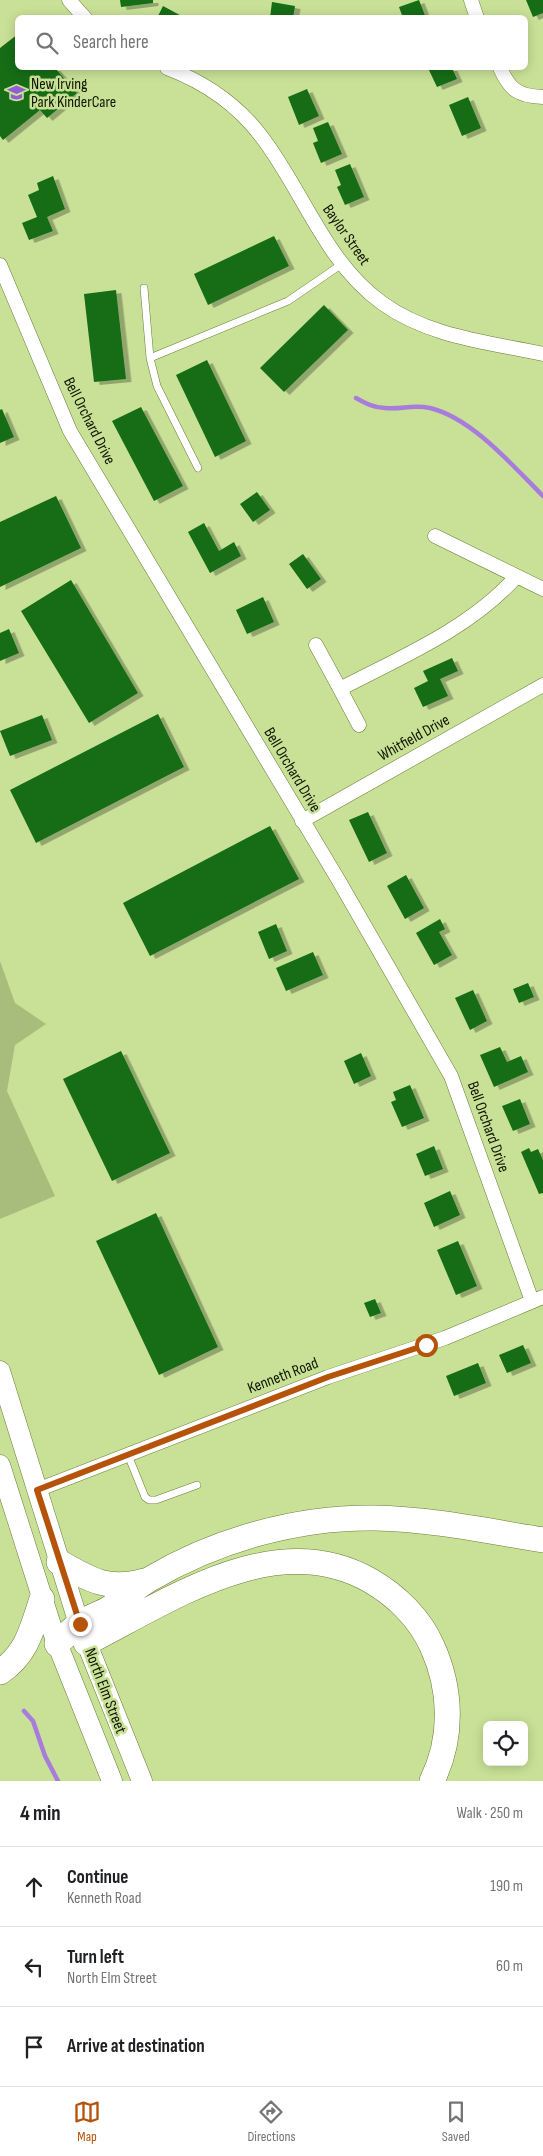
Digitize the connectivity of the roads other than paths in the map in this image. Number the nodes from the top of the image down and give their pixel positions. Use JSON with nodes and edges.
{"nodes":[{"id":1,"x":69,"y":0,"type":"edge"},
{"id":2,"x":471,"y":0,"type":"edge"},
{"id":3,"x":82,"y":15,"type":"edge"},
{"id":4,"x":477,"y":15,"type":"edge"},
{"id":5,"x":172,"y":70,"type":"edge"},
{"id":6,"x":501,"y":70,"type":"edge"},
{"id":7,"x":543,"y":97,"type":"edge"},
{"id":8,"x":342,"y":264,"type":"junction"},
{"id":9,"x":0,"y":265,"type":"edge"},
{"id":10,"x":144,"y":288,"type":"dead end"},
{"id":11,"x":543,"y":354,"type":"edge"},
{"id":12,"x":150,"y":358,"type":"junction"},
{"id":13,"x":198,"y":468,"type":"dead end"},
{"id":14,"x":435,"y":536,"type":"dead end"},
{"id":15,"x":516,"y":577,"type":"junction"},
{"id":16,"x":543,"y":589,"type":"edge"},
{"id":17,"x":316,"y":645,"type":"dead end"},
{"id":18,"x":543,"y":685,"type":"edge"},
{"id":19,"x":340,"y":689,"type":"junction"},
{"id":20,"x":359,"y":724,"type":"dead end"},
{"id":21,"x":302,"y":821,"type":"junction"},
{"id":22,"x":537,"y":1299,"type":"edge"},
{"id":23,"x":0,"y":1370,"type":"edge"},
{"id":24,"x":128,"y":1455,"type":"junction"},
{"id":25,"x":0,"y":1466,"type":"edge"},
{"id":26,"x":197,"y":1485,"type":"dead end"},
{"id":27,"x":37,"y":1490,"type":"junction"},
{"id":28,"x":543,"y":1540,"type":"edge"},
{"id":29,"x":59,"y":1562,"type":"junction"},
{"id":30,"x":149,"y":1580,"type":"junction"},
{"id":31,"x":42,"y":1600,"type":"junction"},
{"id":32,"x":83,"y":1633,"type":"junction"},
{"id":33,"x":57,"y":1644,"type":"junction"},
{"id":34,"x":0,"y":1672,"type":"edge"},
{"id":35,"x":112,"y":1781,"type":"edge"},
{"id":36,"x":142,"y":1781,"type":"edge"},
{"id":37,"x":432,"y":1781,"type":"edge"}],
"edges":[{"from":1,"to":3,"type":"street"},
{"from":2,"to":4,"type":"street"},
{"from":5,"to":8,"type":"street","name":"Baylor Street"},
{"from":6,"to":7,"type":"street"},
{"from":8,"to":11,"type":"street","name":"Baylor Street"},
{"from":8,"to":12,"type":"lane"},
{"from":9,"to":21,"type":"street","name":"Bell Orchard Drive"},
{"from":10,"to":12,"type":"lane"},
{"from":12,"to":13,"type":"lane"},
{"from":14,"to":15,"type":"street"},
{"from":15,"to":16,"type":"street"},
{"from":15,"to":19,"type":"street"},
{"from":17,"to":19,"type":"street"},
{"from":18,"to":21,"type":"street","name":"Whitfield Drive"},
{"from":19,"to":20,"type":"street"},
{"from":21,"to":22,"type":"street","name":"Bell Orchard Drive"},
{"from":22,"to":24,"type":"street","name":"Kenneth Road"},
{"from":23,"to":27,"type":"main road","name":"North Elm Street"},
{"from":24,"to":26,"type":"lane"},
{"from":24,"to":27,"type":"street","name":"Kenneth Road"},
{"from":25,"to":31,"type":"main road","name":"North Elm Street"},
{"from":27,"to":29,"type":"main road","name":"North Elm Street"},
{"from":28,"to":30,"type":"highway"},
{"from":29,"to":30,"type":"highway"},
{"from":29,"to":32,"type":"main road","name":"North Elm Street"},
{"from":30,"to":32,"type":"highway"},
{"from":31,"to":33,"type":"main road","name":"North Elm Street"},
{"from":31,"to":34,"type":"highway"},
{"from":32,"to":33,"type":"highway"},
{"from":32,"to":36,"type":"main road","name":"North Elm Street"},
{"from":32,"to":37,"type":"highway"},
{"from":33,"to":35,"type":"main road","name":"North Elm Street"}]}
